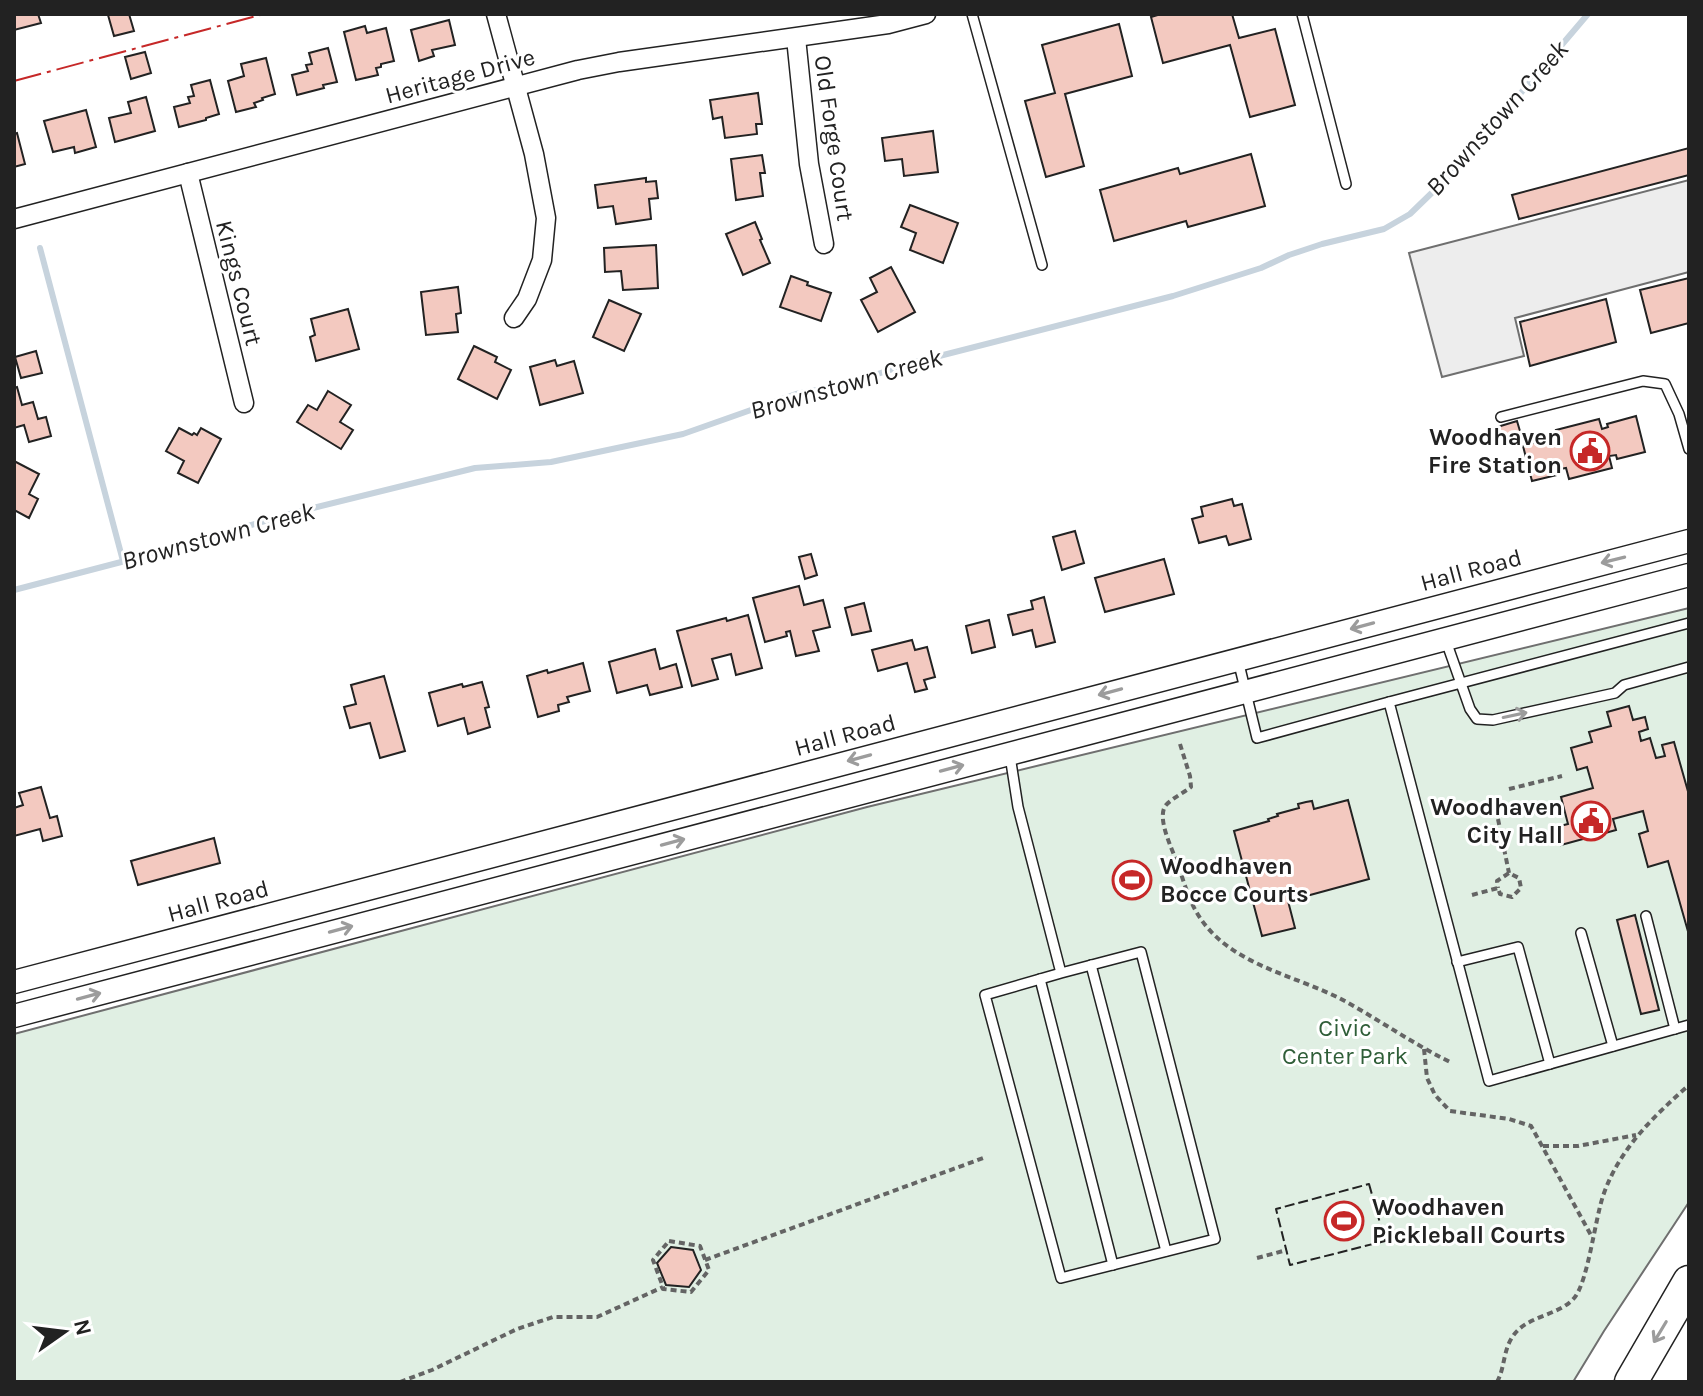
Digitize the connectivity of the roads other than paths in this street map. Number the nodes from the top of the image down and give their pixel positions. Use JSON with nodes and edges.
{"nodes":[{"id":1,"x":496,"y":14,"type":"edge"},
{"id":2,"x":926,"y":14,"type":"edge"},
{"id":3,"x":972,"y":14,"type":"edge"},
{"id":4,"x":1302,"y":14,"type":"edge"},
{"id":5,"x":796,"y":38,"type":"junction"},
{"id":6,"x":515,"y":86,"type":"junction"},
{"id":7,"x":188,"y":173,"type":"junction"},
{"id":8,"x":1346,"y":184,"type":"dead end"},
{"id":9,"x":14,"y":219,"type":"edge"},
{"id":10,"x":824,"y":244,"type":"dead end"},
{"id":11,"x":1042,"y":265,"type":"dead end"},
{"id":12,"x":514,"y":318,"type":"dead end"},
{"id":13,"x":244,"y":403,"type":"dead end"},
{"id":14,"x":1501,"y":417,"type":"dead end"},
{"id":15,"x":1689,"y":449,"type":"edge"},
{"id":16,"x":1689,"y":541,"type":"edge"},
{"id":17,"x":1689,"y":575,"type":"edge"},
{"id":18,"x":1437,"y":606,"type":"junction"},
{"id":19,"x":1689,"y":623,"type":"edge"},
{"id":20,"x":1445,"y":638,"type":"junction"},
{"id":21,"x":1238,"y":658,"type":"junction"},
{"id":22,"x":1689,"y":667,"type":"edge"},
{"id":23,"x":1460,"y":683,"type":"junction"},
{"id":24,"x":1246,"y":691,"type":"junction"},
{"id":25,"x":1389,"y":702,"type":"junction"},
{"id":26,"x":1001,"y":721,"type":"junction"},
{"id":27,"x":1009,"y":753,"type":"junction"},
{"id":28,"x":609,"y":824,"type":"junction"},
{"id":29,"x":618,"y":856,"type":"junction"},
{"id":30,"x":1646,"y":916,"type":"dead end"},
{"id":31,"x":1581,"y":933,"type":"dead end"},
{"id":32,"x":1457,"y":962,"type":"junction"},
{"id":33,"x":1091,"y":965,"type":"junction"},
{"id":34,"x":1061,"y":973,"type":"junction"},
{"id":35,"x":1040,"y":979,"type":"junction"},
{"id":36,"x":14,"y":982,"type":"edge"},
{"id":37,"x":14,"y":1016,"type":"edge"},
{"id":38,"x":1689,"y":1025,"type":"edge"},
{"id":39,"x":1675,"y":1029,"type":"junction"},
{"id":40,"x":1613,"y":1046,"type":"junction"},
{"id":41,"x":1550,"y":1064,"type":"junction"},
{"id":42,"x":1166,"y":1251,"type":"junction"},
{"id":43,"x":1113,"y":1265,"type":"junction"},
{"id":44,"x":1689,"y":1282,"type":"edge"},
{"id":45,"x":1631,"y":1382,"type":"edge"}],
"edges":[{"from":1,"to":6,"type":"street"},
{"from":2,"to":5,"type":"street","name":"Heritage Drive"},
{"from":3,"to":11,"type":"lane"},
{"from":4,"to":8,"type":"lane"},
{"from":5,"to":6,"type":"street","name":"Heritage Drive"},
{"from":5,"to":10,"type":"street","name":"Old Forge Court"},
{"from":6,"to":7,"type":"street","name":"Heritage Drive"},
{"from":6,"to":12,"type":"street"},
{"from":7,"to":9,"type":"street","name":"Heritage Drive"},
{"from":7,"to":13,"type":"street","name":"Kings Court"},
{"from":14,"to":15,"type":"lane"},
{"from":16,"to":18,"type":"street","name":"Hall Road","one_way":true},
{"from":17,"to":20,"type":"street"},
{"from":18,"to":20,"type":"street"},
{"from":18,"to":21,"type":"street","name":"Hall Road","one_way":true},
{"from":19,"to":23,"type":"lane"},
{"from":20,"to":23,"type":"lane"},
{"from":20,"to":24,"type":"street"},
{"from":21,"to":24,"type":"lane"},
{"from":21,"to":26,"type":"street","name":"Hall Road","one_way":true},
{"from":23,"to":22,"type":"lane","one_way":true},
{"from":23,"to":25,"type":"lane"},
{"from":24,"to":25,"type":"lane"},
{"from":24,"to":27,"type":"street"},
{"from":25,"to":32,"type":"lane"},
{"from":26,"to":27,"type":"street"},
{"from":26,"to":28,"type":"street","name":"Hall Road","one_way":true},
{"from":29,"to":27,"type":"street","one_way":true},
{"from":27,"to":34,"type":"lane"},
{"from":28,"to":29,"type":"street"},
{"from":28,"to":36,"type":"street","name":"Hall Road"},
{"from":37,"to":29,"type":"street","one_way":true},
{"from":30,"to":39,"type":"lane"},
{"from":31,"to":40,"type":"lane"},
{"from":32,"to":41,"type":"lane"},
{"from":32,"to":41,"type":"lane"},
{"from":33,"to":34,"type":"lane"},
{"from":33,"to":42,"type":"lane"},
{"from":33,"to":42,"type":"lane"},
{"from":34,"to":35,"type":"lane"},
{"from":35,"to":43,"type":"lane"},
{"from":35,"to":43,"type":"lane"},
{"from":38,"to":39,"type":"lane"},
{"from":39,"to":40,"type":"lane"},
{"from":40,"to":41,"type":"lane"},
{"from":42,"to":43,"type":"lane"},
{"from":44,"to":45,"type":"highway","one_way":true}]}
